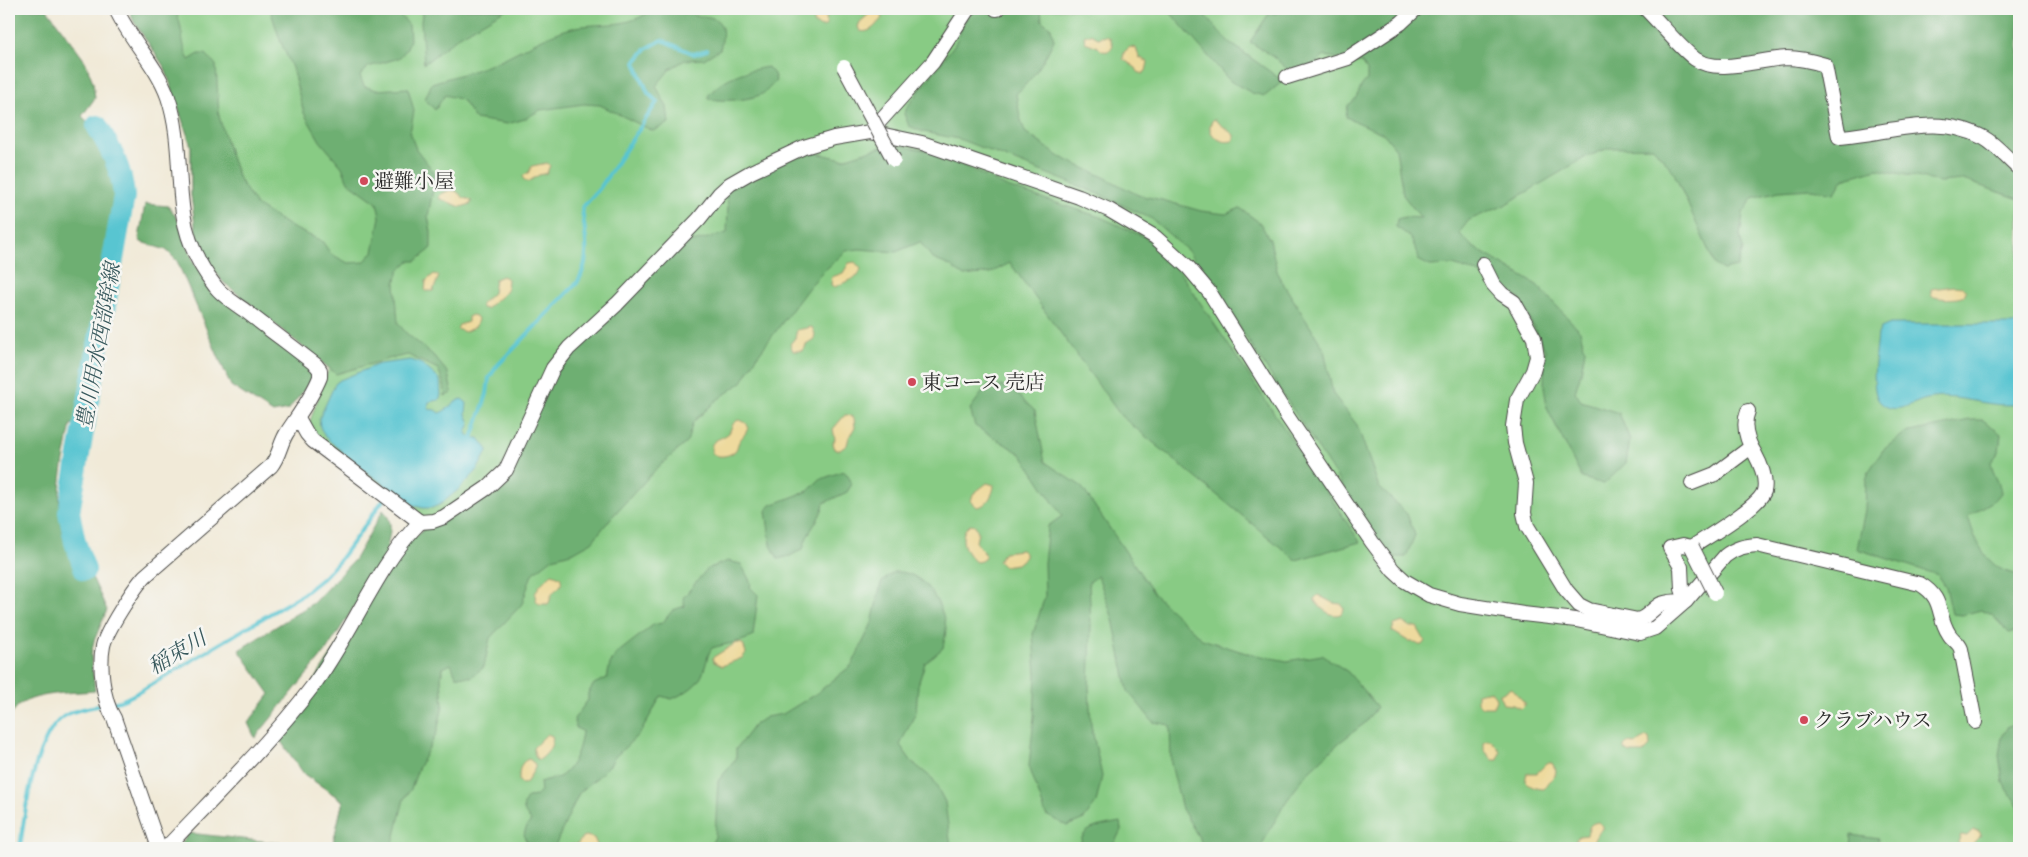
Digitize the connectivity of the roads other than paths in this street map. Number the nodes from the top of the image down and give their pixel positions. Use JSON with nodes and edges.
{"nodes":[{"id":1,"x":116,"y":9,"type":"edge"},
{"id":2,"x":968,"y":9,"type":"edge"},
{"id":3,"x":1416,"y":9,"type":"edge"},
{"id":4,"x":1646,"y":9,"type":"edge"},
{"id":5,"x":844,"y":67,"type":"dead end"},
{"id":6,"x":1287,"y":78,"type":"dead end"},
{"id":7,"x":870,"y":132,"type":"junction"},
{"id":8,"x":894,"y":160,"type":"dead end"},
{"id":9,"x":2019,"y":166,"type":"edge"},
{"id":10,"x":1484,"y":264,"type":"dead end"},
{"id":11,"x":1748,"y":411,"type":"dead end"},
{"id":12,"x":298,"y":418,"type":"junction"},
{"id":13,"x":1751,"y":448,"type":"junction"},
{"id":14,"x":1692,"y":483,"type":"dead end"},
{"id":15,"x":420,"y":522,"type":"junction"},
{"id":16,"x":1692,"y":547,"type":"junction"},
{"id":17,"x":1715,"y":593,"type":"dead end"},
{"id":18,"x":1686,"y":601,"type":"junction"},
{"id":19,"x":1975,"y":722,"type":"dead end"},
{"id":20,"x":159,"y":848,"type":"edge"},
{"id":21,"x":166,"y":848,"type":"edge"}],
"edges":[{"from":1,"to":12,"type":"street"},
{"from":2,"to":7,"type":"street"},
{"from":3,"to":6,"type":"street"},
{"from":4,"to":9,"type":"street"},
{"from":5,"to":8,"type":"street","bridge":true},
{"from":7,"to":15,"type":"street"},
{"from":7,"to":18,"type":"street"},
{"from":10,"to":18,"type":"street"},
{"from":11,"to":13,"type":"street"},
{"from":12,"to":15,"type":"street"},
{"from":12,"to":20,"type":"street"},
{"from":13,"to":14,"type":"street"},
{"from":13,"to":16,"type":"street"},
{"from":15,"to":21,"type":"street"},
{"from":16,"to":17,"type":"street","bridge":true},
{"from":16,"to":18,"type":"street"},
{"from":18,"to":19,"type":"street"}]}
